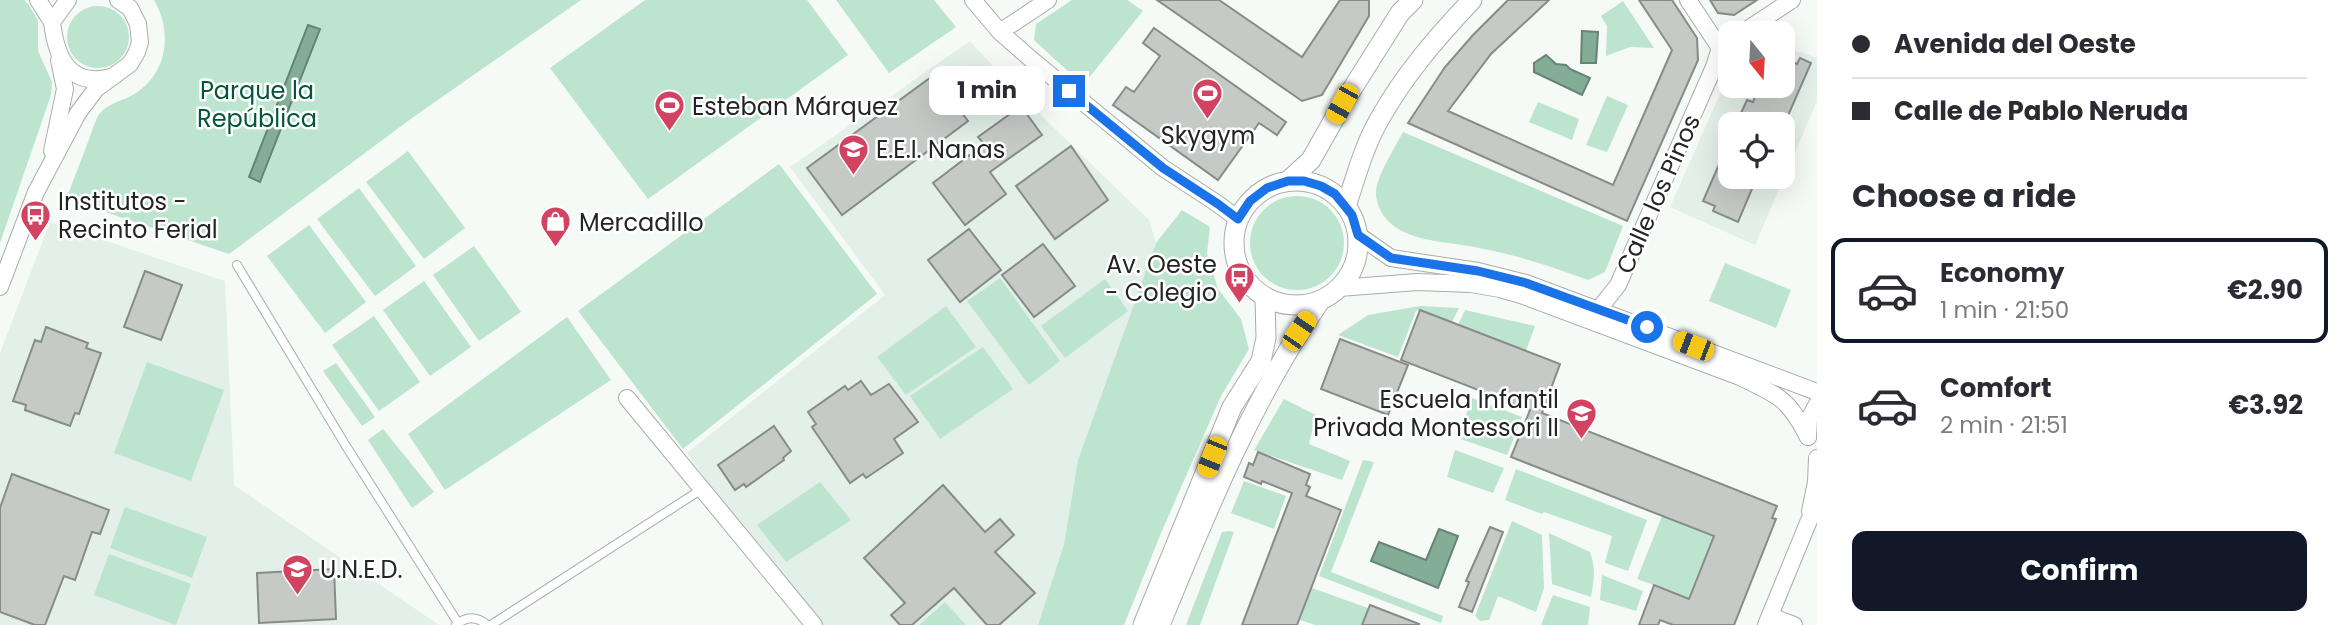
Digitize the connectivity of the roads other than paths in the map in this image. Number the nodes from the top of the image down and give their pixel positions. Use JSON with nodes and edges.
{"nodes":[{"id":1,"x":38,"y":0,"type":"edge"},
{"id":2,"x":68,"y":0,"type":"edge"},
{"id":3,"x":118,"y":0,"type":"edge"},
{"id":4,"x":132,"y":0,"type":"edge"},
{"id":5,"x":973,"y":0,"type":"edge"},
{"id":6,"x":1048,"y":0,"type":"edge"},
{"id":7,"x":1472,"y":0,"type":"edge"},
{"id":8,"x":1688,"y":0,"type":"edge"},
{"id":9,"x":1792,"y":0,"type":"edge"},
{"id":10,"x":1401,"y":4,"type":"edge"},
{"id":11,"x":135,"y":17,"type":"junction"},
{"id":12,"x":1760,"y":21,"type":"edge"},
{"id":13,"x":52,"y":22,"type":"junction"},
{"id":14,"x":1000,"y":32,"type":"junction"},
{"id":15,"x":1718,"y":35,"type":"edge"},
{"id":16,"x":57,"y":54,"type":"junction"},
{"id":17,"x":1718,"y":59,"type":"edge"},
{"id":18,"x":115,"y":76,"type":"junction"},
{"id":19,"x":49,"y":164,"type":"junction"},
{"id":20,"x":1288,"y":181,"type":"junction"},
{"id":21,"x":1346,"y":206,"type":"junction"},
{"id":22,"x":1238,"y":219,"type":"junction"},
{"id":23,"x":1358,"y":235,"type":"junction"},
{"id":24,"x":237,"y":265,"type":"dead end"},
{"id":25,"x":0,"y":288,"type":"edge"},
{"id":26,"x":1339,"y":288,"type":"junction"},
{"id":27,"x":1265,"y":298,"type":"junction"},
{"id":28,"x":1320,"y":301,"type":"junction"},
{"id":29,"x":1599,"y":309,"type":"junction"},
{"id":30,"x":1817,"y":392,"type":"edge"},
{"id":31,"x":627,"y":398,"type":"dead end"},
{"id":32,"x":1817,"y":404,"type":"edge"},
{"id":33,"x":1808,"y":437,"type":"junction"},
{"id":34,"x":1817,"y":455,"type":"edge"},
{"id":35,"x":702,"y":489,"type":"junction"},
{"id":36,"x":1817,"y":501,"type":"edge"},
{"id":37,"x":1812,"y":523,"type":"edge"},
{"id":38,"x":1768,"y":620,"type":"edge"},
{"id":39,"x":457,"y":624,"type":"edge"},
{"id":40,"x":489,"y":625,"type":"edge"},
{"id":41,"x":814,"y":625,"type":"edge"},
{"id":42,"x":1143,"y":625,"type":"edge"},
{"id":43,"x":1160,"y":625,"type":"edge"},
{"id":44,"x":1794,"y":625,"type":"edge"}],
"edges":[{"from":1,"to":13,"type":"street"},
{"from":2,"to":13,"type":"street"},
{"from":3,"to":11,"type":"street"},
{"from":4,"to":11,"type":"street"},
{"from":5,"to":14,"type":"street"},
{"from":6,"to":14,"type":"street"},
{"from":7,"to":21,"type":"street"},
{"from":8,"to":15,"type":"street"},
{"from":9,"to":12,"type":"street"},
{"from":10,"to":20,"type":"street"},
{"from":11,"to":18,"type":"street"},
{"from":13,"to":16,"type":"street"},
{"from":14,"to":22,"type":"street"},
{"from":16,"to":18,"type":"street"},
{"from":16,"to":19,"type":"street"},
{"from":17,"to":29,"type":"street","name":"Calle los Pinos"},
{"from":18,"to":19,"type":"street"},
{"from":19,"to":25,"type":"street"},
{"from":20,"to":21,"type":"street"},
{"from":20,"to":22,"type":"street"},
{"from":21,"to":23,"type":"street"},
{"from":22,"to":27,"type":"street"},
{"from":23,"to":26,"type":"street"},
{"from":23,"to":29,"type":"street"},
{"from":24,"to":39,"type":"lane"},
{"from":26,"to":28,"type":"street"},
{"from":26,"to":33,"type":"street"},
{"from":27,"to":28,"type":"street"},
{"from":27,"to":42,"type":"street"},
{"from":28,"to":43,"type":"street"},
{"from":29,"to":30,"type":"street"},
{"from":31,"to":35,"type":"street"},
{"from":32,"to":33,"type":"street"},
{"from":33,"to":34,"type":"street"},
{"from":34,"to":37,"type":"street"},
{"from":35,"to":40,"type":"lane"},
{"from":35,"to":41,"type":"street"},
{"from":36,"to":37,"type":"street"},
{"from":37,"to":38,"type":"street"},
{"from":38,"to":44,"type":"street"},
{"from":39,"to":40,"type":"lane"}]}
